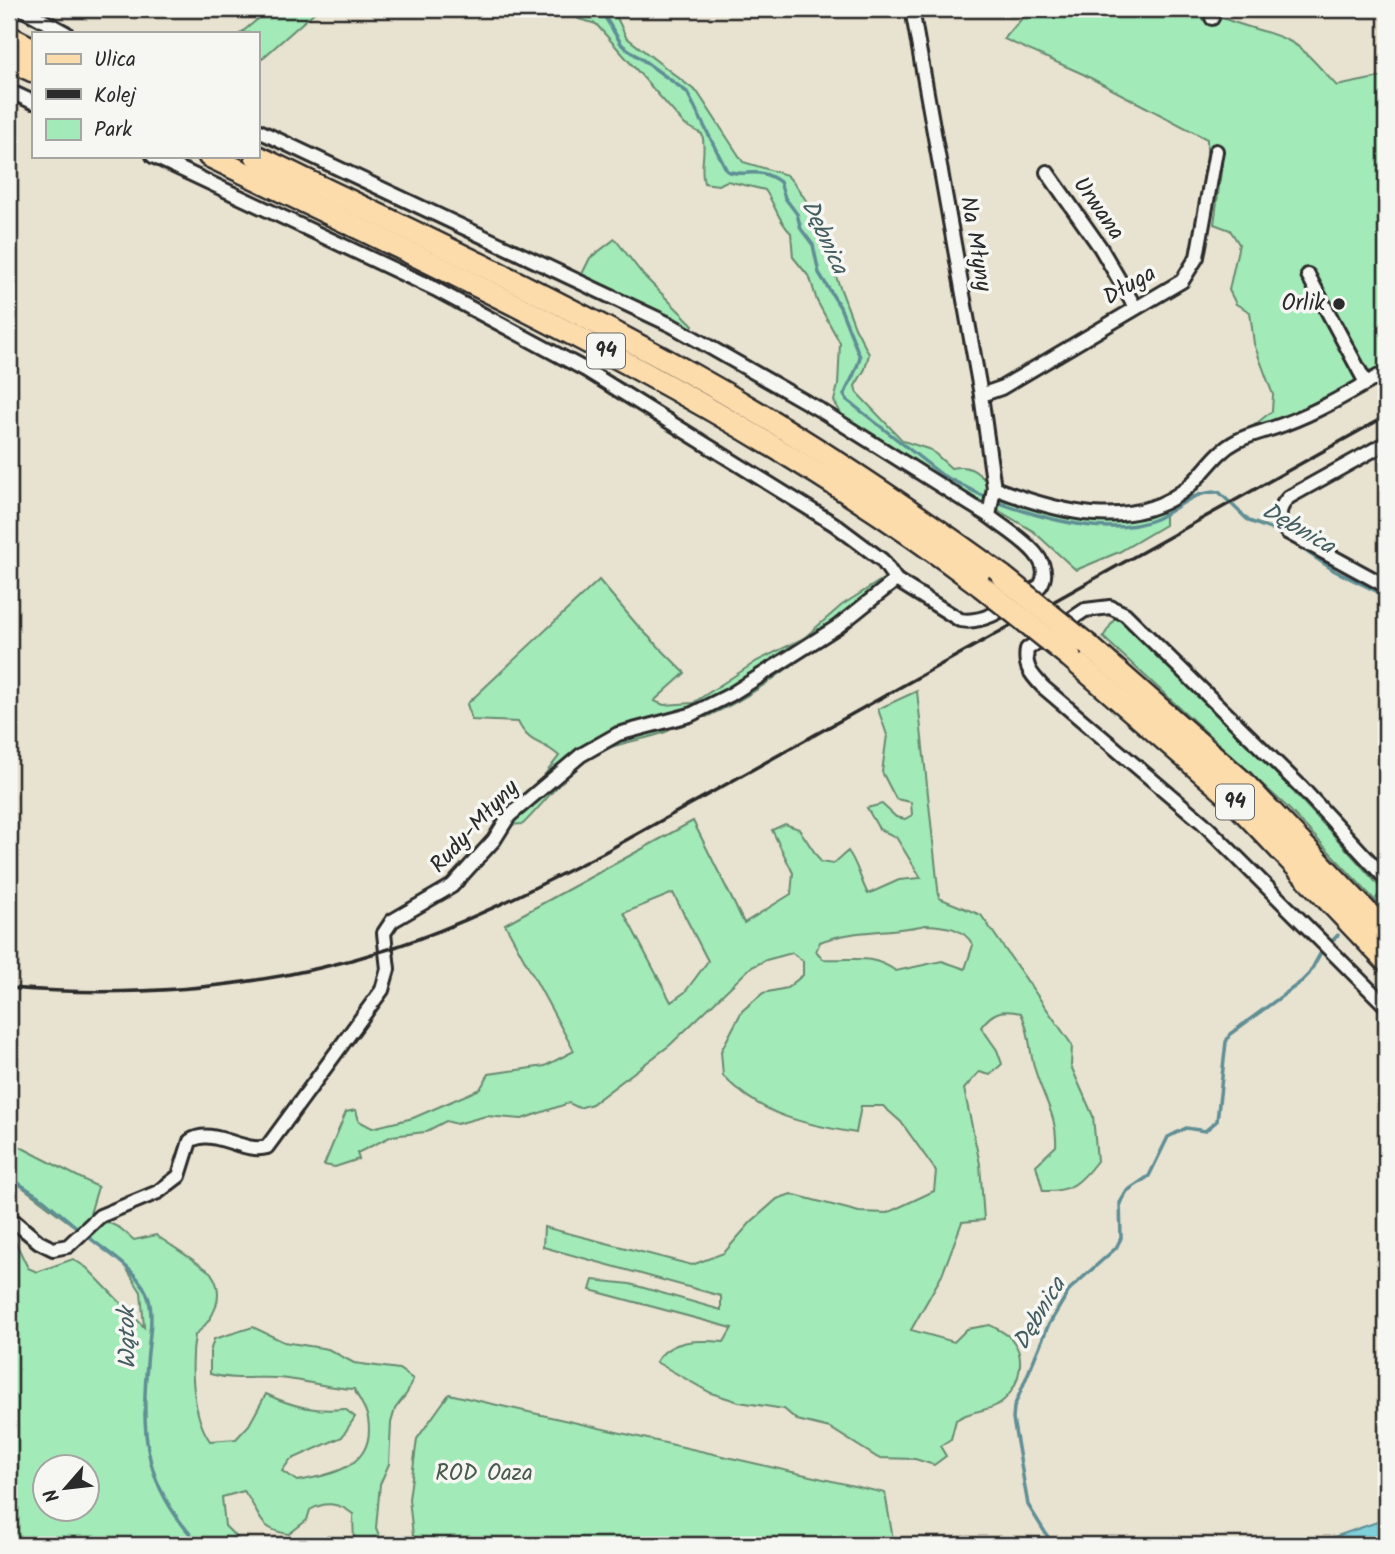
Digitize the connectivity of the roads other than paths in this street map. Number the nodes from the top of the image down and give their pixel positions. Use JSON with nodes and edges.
{"nodes":[{"id":1,"x":22,"y":9,"type":"edge"},
{"id":2,"x":912,"y":9,"type":"edge"},
{"id":3,"x":64,"y":32,"type":"edge"},
{"id":4,"x":9,"y":37,"type":"edge"},
{"id":5,"x":32,"y":48,"type":"edge"},
{"id":6,"x":9,"y":60,"type":"edge"},
{"id":7,"x":32,"y":71,"type":"edge"},
{"id":8,"x":9,"y":91,"type":"edge"},
{"id":9,"x":32,"y":102,"type":"edge"},
{"id":10,"x":259,"y":131,"type":"edge"},
{"id":11,"x":1216,"y":151,"type":"dead end"},
{"id":12,"x":259,"y":157,"type":"edge"},
{"id":13,"x":157,"y":158,"type":"edge"},
{"id":14,"x":213,"y":158,"type":"edge"},
{"id":15,"x":1047,"y":172,"type":"dead end"},
{"id":16,"x":1308,"y":275,"type":"dead end"},
{"id":17,"x":1135,"y":307,"type":"junction"},
{"id":18,"x":1386,"y":372,"type":"edge"},
{"id":19,"x":1366,"y":383,"type":"junction"},
{"id":20,"x":981,"y":395,"type":"junction"},
{"id":21,"x":1386,"y":443,"type":"edge"},
{"id":22,"x":995,"y":488,"type":"junction"},
{"id":23,"x":989,"y":516,"type":"junction"},
{"id":24,"x":896,"y":580,"type":"junction"},
{"id":25,"x":1386,"y":586,"type":"edge"},
{"id":26,"x":1386,"y":879,"type":"edge"},
{"id":27,"x":1386,"y":932,"type":"edge"},
{"id":28,"x":1386,"y":961,"type":"edge"},
{"id":29,"x":1386,"y":1006,"type":"edge"},
{"id":30,"x":9,"y":1217,"type":"edge"}],
"edges":[{"from":1,"to":3,"type":"street"},
{"from":2,"to":20,"type":"street","name":"Na Młyny"},
{"from":4,"to":5,"type":"main road"},
{"from":6,"to":7,"type":"main road"},
{"from":8,"to":9,"type":"street"},
{"from":10,"to":23,"type":"street"},
{"from":11,"to":17,"type":"street","name":"Długa"},
{"from":12,"to":27,"type":"main road","number":"94","bridge":true},
{"from":13,"to":24,"type":"street"},
{"from":14,"to":28,"type":"main road","number":"94","bridge":true},
{"from":15,"to":17,"type":"street","name":"Urwana"},
{"from":16,"to":19,"type":"street"},
{"from":17,"to":20,"type":"street","name":"Długa"},
{"from":18,"to":19,"type":"street"},
{"from":19,"to":22,"type":"street"},
{"from":20,"to":22,"type":"street","name":"Na Młyny"},
{"from":21,"to":25,"type":"street"},
{"from":22,"to":23,"type":"street"},
{"from":23,"to":24,"type":"street"},
{"from":24,"to":30,"type":"street","name":"Rudy-Młyny"},
{"from":26,"to":29,"type":"street"}]}
